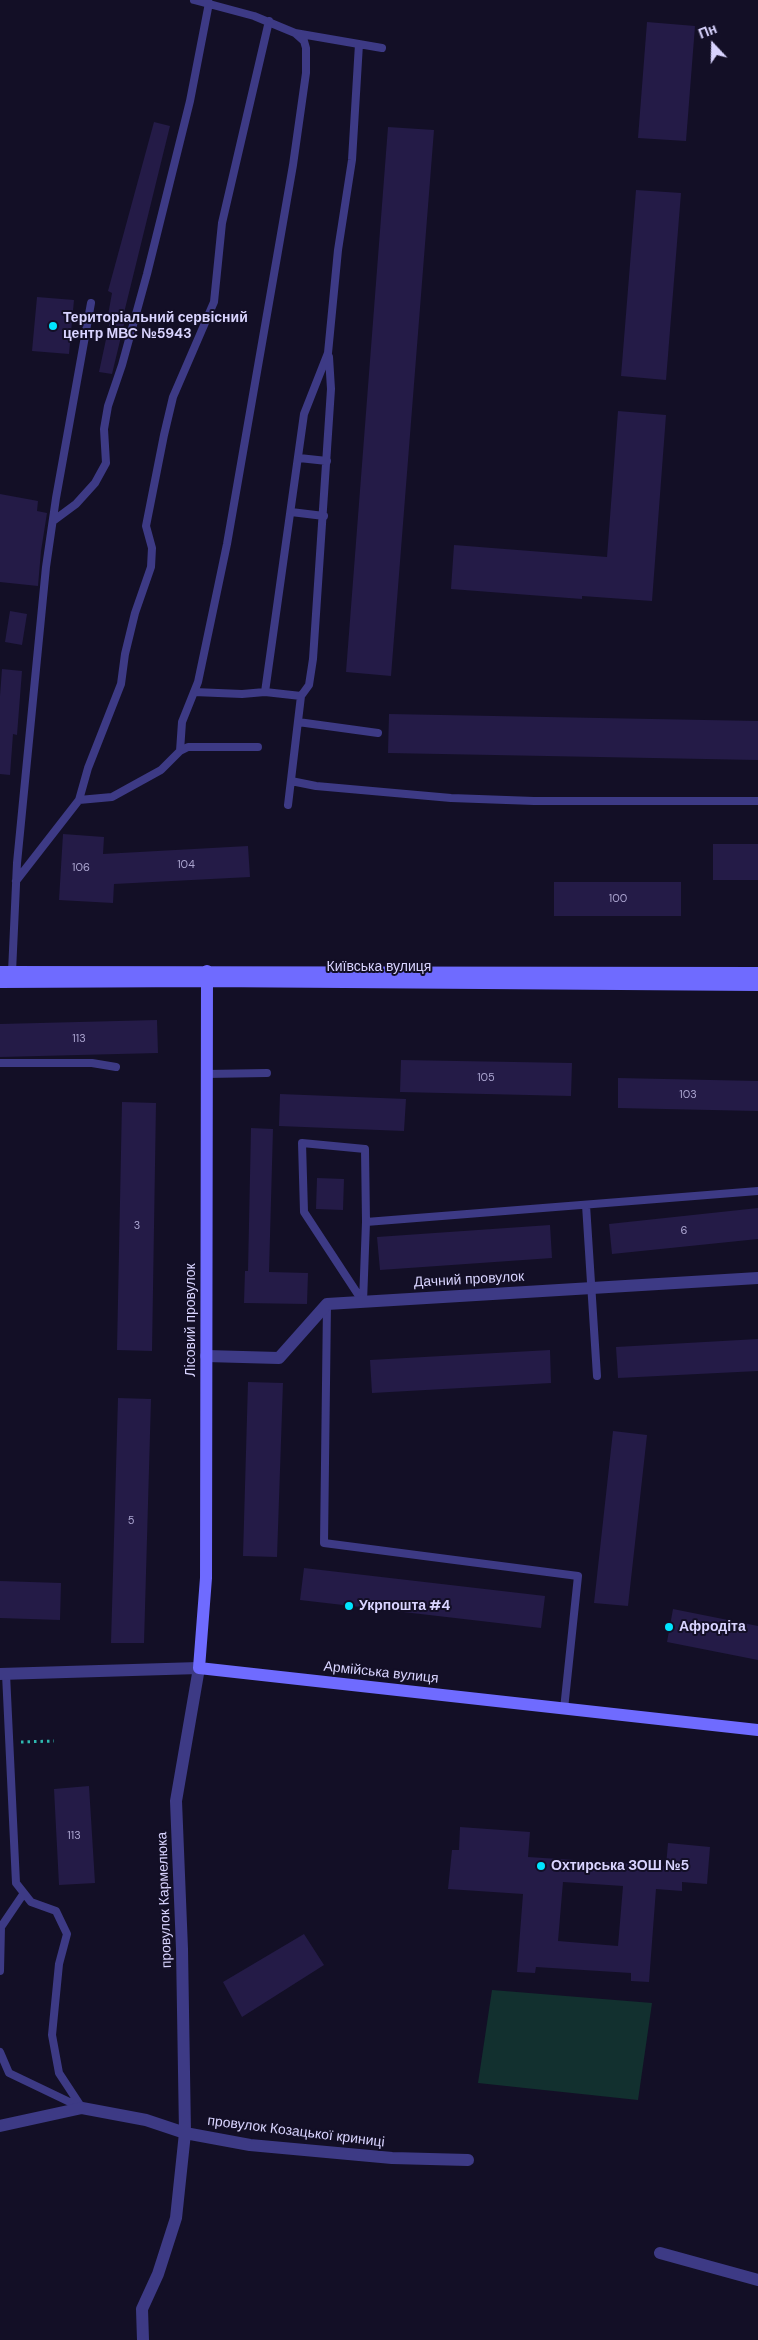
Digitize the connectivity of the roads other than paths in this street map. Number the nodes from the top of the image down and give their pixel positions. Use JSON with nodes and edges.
{"nodes":[{"id":1,"x":194,"y":0,"type":"edge"},
{"id":2,"x":209,"y":3,"type":"junction"},
{"id":3,"x":269,"y":21,"type":"junction"},
{"id":4,"x":295,"y":33,"type":"junction"},
{"id":5,"x":359,"y":44,"type":"junction"},
{"id":6,"x":382,"y":48,"type":"dead end"},
{"id":7,"x":91,"y":303,"type":"dead end"},
{"id":8,"x":328,"y":353,"type":"junction"},
{"id":9,"x":299,"y":458,"type":"junction"},
{"id":10,"x":327,"y":461,"type":"junction"},
{"id":11,"x":291,"y":512,"type":"junction"},
{"id":12,"x":324,"y":516,"type":"junction"},
{"id":13,"x":53,"y":521,"type":"junction"},
{"id":14,"x":194,"y":692,"type":"junction"},
{"id":15,"x":265,"y":692,"type":"junction"},
{"id":16,"x":301,"y":696,"type":"junction"},
{"id":17,"x":298,"y":722,"type":"junction"},
{"id":18,"x":378,"y":733,"type":"dead end"},
{"id":19,"x":258,"y":747,"type":"dead end"},
{"id":20,"x":180,"y":751,"type":"junction"},
{"id":21,"x":291,"y":781,"type":"junction"},
{"id":22,"x":79,"y":800,"type":"junction"},
{"id":23,"x":758,"y":801,"type":"edge"},
{"id":24,"x":288,"y":805,"type":"dead end"},
{"id":25,"x":16,"y":881,"type":"junction"},
{"id":26,"x":6,"y":972,"type":"edge"},
{"id":27,"x":758,"y":974,"type":"edge"},
{"id":28,"x":207,"y":976,"type":"junction"},
{"id":29,"x":0,"y":982,"type":"edge"},
{"id":30,"x":758,"y":985,"type":"edge"},
{"id":31,"x":0,"y":1063,"type":"edge"},
{"id":32,"x":116,"y":1067,"type":"dead end"},
{"id":33,"x":267,"y":1072,"type":"dead end"},
{"id":34,"x":206,"y":1074,"type":"junction"},
{"id":35,"x":758,"y":1191,"type":"edge"},
{"id":36,"x":586,"y":1205,"type":"junction"},
{"id":37,"x":366,"y":1222,"type":"junction"},
{"id":38,"x":758,"y":1278,"type":"edge"},
{"id":39,"x":591,"y":1288,"type":"junction"},
{"id":40,"x":363,"y":1302,"type":"junction"},
{"id":41,"x":327,"y":1304,"type":"junction"},
{"id":42,"x":206,"y":1356,"type":"junction"},
{"id":43,"x":597,"y":1376,"type":"dead end"},
{"id":44,"x":199,"y":1668,"type":"junction"},
{"id":45,"x":3,"y":1674,"type":"edge"},
{"id":46,"x":564,"y":1709,"type":"junction"},
{"id":47,"x":758,"y":1730,"type":"edge"},
{"id":48,"x":24,"y":1893,"type":"junction"},
{"id":49,"x":0,"y":1971,"type":"edge"},
{"id":50,"x":0,"y":2052,"type":"edge"},
{"id":51,"x":82,"y":2108,"type":"junction"},
{"id":52,"x":0,"y":2126,"type":"edge"},
{"id":53,"x":185,"y":2134,"type":"junction"},
{"id":54,"x":468,"y":2160,"type":"dead end"},
{"id":55,"x":660,"y":2253,"type":"dead end"},
{"id":56,"x":758,"y":2280,"type":"edge"},
{"id":57,"x":143,"y":2340,"type":"edge"}],
"edges":[{"from":1,"to":2,"type":"lane"},
{"from":2,"to":3,"type":"lane"},
{"from":2,"to":13,"type":"lane"},
{"from":3,"to":4,"type":"lane"},
{"from":3,"to":22,"type":"lane"},
{"from":4,"to":5,"type":"lane"},
{"from":4,"to":14,"type":"lane"},
{"from":5,"to":6,"type":"lane"},
{"from":5,"to":8,"type":"lane"},
{"from":7,"to":13,"type":"lane"},
{"from":8,"to":9,"type":"lane"},
{"from":8,"to":10,"type":"lane"},
{"from":9,"to":10,"type":"lane"},
{"from":9,"to":11,"type":"lane"},
{"from":10,"to":12,"type":"lane"},
{"from":11,"to":12,"type":"lane"},
{"from":11,"to":15,"type":"lane"},
{"from":12,"to":16,"type":"lane"},
{"from":13,"to":25,"type":"lane"},
{"from":14,"to":15,"type":"lane"},
{"from":14,"to":20,"type":"lane"},
{"from":15,"to":16,"type":"lane"},
{"from":16,"to":17,"type":"lane"},
{"from":17,"to":18,"type":"lane"},
{"from":17,"to":21,"type":"lane"},
{"from":19,"to":20,"type":"lane"},
{"from":20,"to":22,"type":"lane"},
{"from":21,"to":23,"type":"lane"},
{"from":21,"to":24,"type":"lane"},
{"from":22,"to":25,"type":"lane"},
{"from":25,"to":26,"type":"lane"},
{"from":26,"to":28,"type":"main road","name":"Київська вулиця"},
{"from":27,"to":28,"type":"main road","name":"Київська вулиця"},
{"from":28,"to":29,"type":"main road","name":"Київська вулиця"},
{"from":28,"to":30,"type":"main road","name":"Київська вулиця"},
{"from":28,"to":34,"type":"main road","name":"Лісовий провулок"},
{"from":31,"to":32,"type":"lane"},
{"from":33,"to":34,"type":"lane"},
{"from":34,"to":42,"type":"main road","name":"Лісовий провулок"},
{"from":35,"to":36,"type":"lane"},
{"from":36,"to":37,"type":"lane"},
{"from":36,"to":39,"type":"lane"},
{"from":37,"to":40,"type":"lane"},
{"from":37,"to":40,"type":"lane"},
{"from":38,"to":39,"type":"street","name":"Дачний провулок"},
{"from":39,"to":40,"type":"street","name":"Дачний провулок"},
{"from":39,"to":43,"type":"lane"},
{"from":40,"to":41,"type":"street","name":"Дачний провулок"},
{"from":41,"to":42,"type":"street"},
{"from":41,"to":46,"type":"lane"},
{"from":42,"to":44,"type":"main road","name":"Лісовий провулок"},
{"from":44,"to":45,"type":"street","name":"Армійська вулиця"},
{"from":44,"to":46,"type":"main road","name":"Армійська вулиця"},
{"from":44,"to":53,"type":"street","name":"провулок Кармелюка"},
{"from":45,"to":48,"type":"lane"},
{"from":46,"to":47,"type":"main road","name":"Армійська вулиця"},
{"from":48,"to":49,"type":"lane"},
{"from":48,"to":51,"type":"lane"},
{"from":50,"to":51,"type":"lane"},
{"from":51,"to":52,"type":"street"},
{"from":51,"to":53,"type":"street","name":"провулок Козацької криниці"},
{"from":53,"to":54,"type":"street","name":"провулок Козацької криниці"},
{"from":53,"to":57,"type":"street"},
{"from":55,"to":56,"type":"street"}]}
